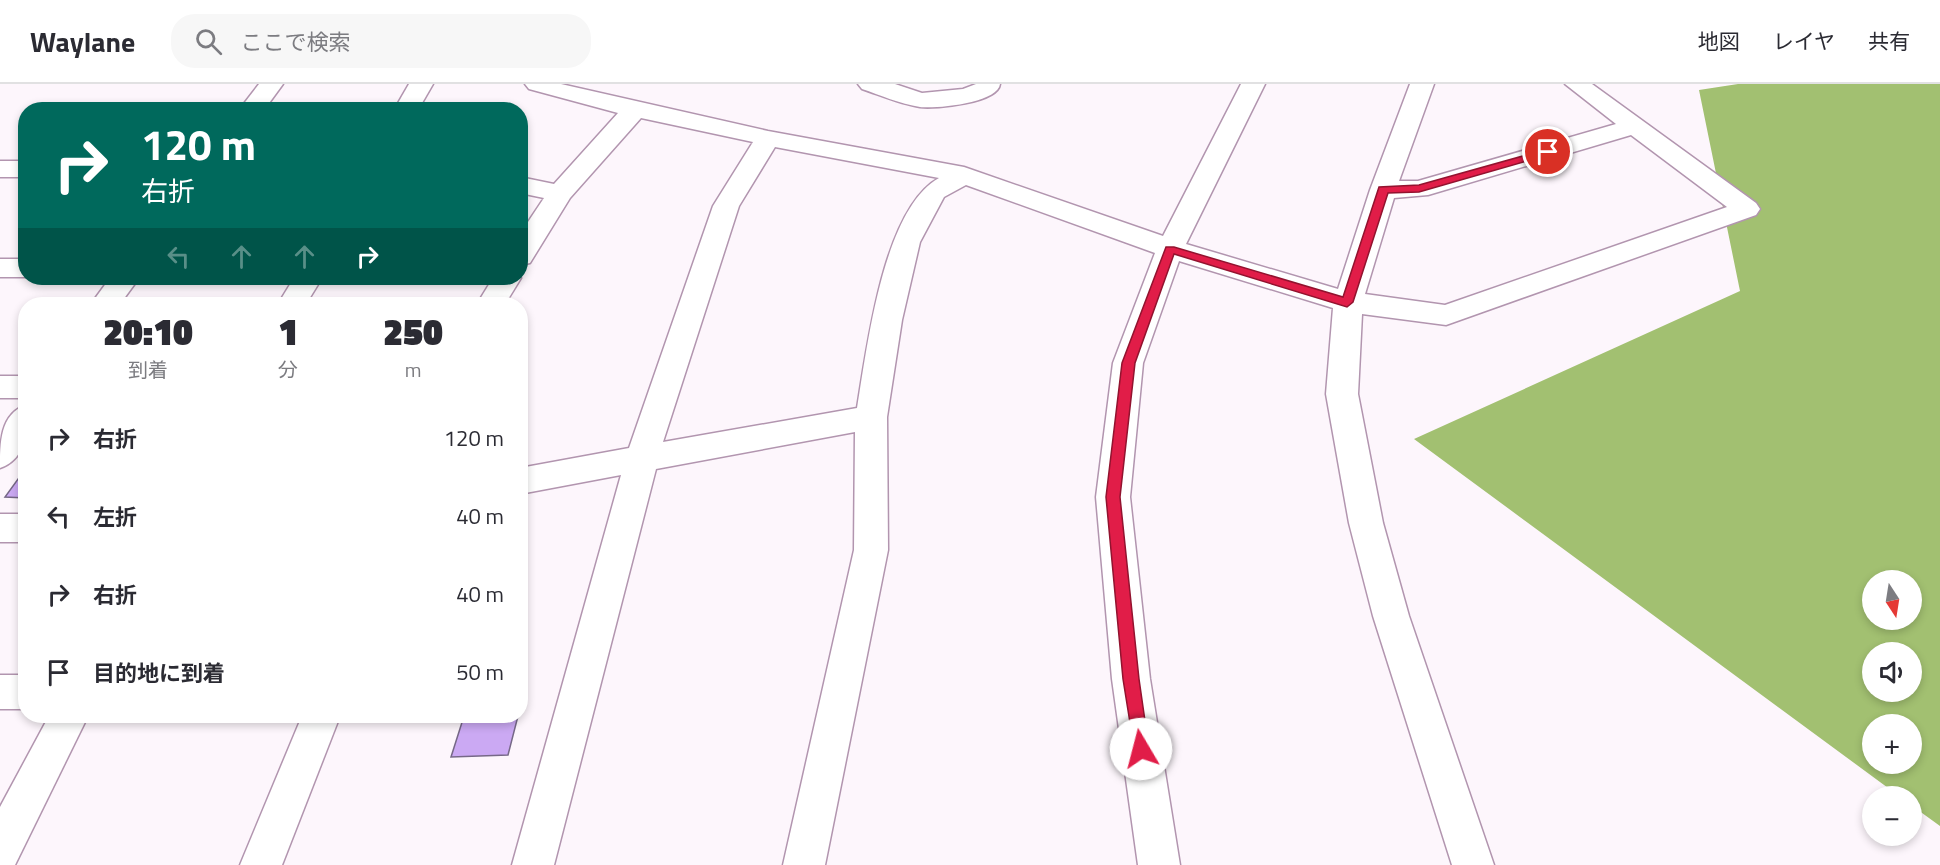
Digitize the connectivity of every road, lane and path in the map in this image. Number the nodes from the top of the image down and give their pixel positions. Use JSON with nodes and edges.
{"nodes":[{"id":1,"x":271,"y":84,"type":"edge"},
{"id":2,"x":421,"y":84,"type":"edge"},
{"id":3,"x":537,"y":84,"type":"edge"},
{"id":4,"x":870,"y":84,"type":"edge"},
{"id":5,"x":988,"y":84,"type":"edge"},
{"id":6,"x":1253,"y":84,"type":"edge"},
{"id":7,"x":1422,"y":84,"type":"edge"},
{"id":8,"x":1577,"y":84,"type":"edge"},
{"id":9,"x":257,"y":102,"type":"edge"},
{"id":10,"x":411,"y":102,"type":"edge"},
{"id":11,"x":634,"y":109,"type":"junction"},
{"id":12,"x":1634,"y":127,"type":"junction"},
{"id":13,"x":768,"y":138,"type":"junction"},
{"id":14,"x":0,"y":169,"type":"edge"},
{"id":15,"x":18,"y":169,"type":"edge"},
{"id":16,"x":964,"y":175,"type":"junction"},
{"id":17,"x":528,"y":187,"type":"edge"},
{"id":18,"x":1383,"y":190,"type":"junction"},
{"id":19,"x":560,"y":193,"type":"junction"},
{"id":20,"x":528,"y":243,"type":"edge"},
{"id":21,"x":1170,"y":249,"type":"junction"},
{"id":22,"x":0,"y":267,"type":"edge"},
{"id":23,"x":18,"y":267,"type":"edge"},
{"id":24,"x":120,"y":285,"type":"edge"},
{"id":25,"x":110,"y":297,"type":"edge"},
{"id":26,"x":1347,"y":302,"type":"junction"},
{"id":27,"x":0,"y":387,"type":"edge"},
{"id":28,"x":18,"y":387,"type":"edge"},
{"id":29,"x":872,"y":417,"type":"junction"},
{"id":30,"x":18,"y":429,"type":"edge"},
{"id":31,"x":0,"y":455,"type":"edge"},
{"id":32,"x":641,"y":460,"type":"junction"},
{"id":33,"x":528,"y":480,"type":"edge"},
{"id":34,"x":0,"y":528,"type":"edge"},
{"id":35,"x":18,"y":528,"type":"edge"},
{"id":36,"x":0,"y":692,"type":"edge"},
{"id":37,"x":18,"y":692,"type":"edge"},
{"id":38,"x":65,"y":723,"type":"edge"},
{"id":39,"x":318,"y":723,"type":"edge"},
{"id":40,"x":0,"y":850,"type":"edge"},
{"id":41,"x":261,"y":865,"type":"edge"},
{"id":42,"x":533,"y":865,"type":"edge"},
{"id":43,"x":804,"y":865,"type":"edge"},
{"id":44,"x":1159,"y":865,"type":"edge"},
{"id":45,"x":1473,"y":865,"type":"edge"}],
"edges":[{"from":1,"to":9,"type":"street"},
{"from":2,"to":10,"type":"street"},
{"from":3,"to":11,"type":"street"},
{"from":4,"to":5,"type":"street"},
{"from":6,"to":21,"type":"street"},
{"from":7,"to":18,"type":"street"},
{"from":8,"to":12,"type":"street"},
{"from":11,"to":13,"type":"street"},
{"from":11,"to":19,"type":"street"},
{"from":12,"to":18,"type":"street"},
{"from":12,"to":26,"type":"street"},
{"from":13,"to":16,"type":"street"},
{"from":13,"to":32,"type":"street"},
{"from":14,"to":15,"type":"street"},
{"from":16,"to":21,"type":"street"},
{"from":16,"to":29,"type":"street"},
{"from":17,"to":19,"type":"street"},
{"from":18,"to":26,"type":"street"},
{"from":19,"to":20,"type":"street"},
{"from":21,"to":26,"type":"street"},
{"from":21,"to":44,"type":"street"},
{"from":22,"to":23,"type":"street"},
{"from":24,"to":25,"type":"street"},
{"from":26,"to":45,"type":"street"},
{"from":27,"to":28,"type":"street"},
{"from":29,"to":32,"type":"street"},
{"from":29,"to":43,"type":"street"},
{"from":30,"to":31,"type":"street"},
{"from":32,"to":33,"type":"street"},
{"from":32,"to":42,"type":"street"},
{"from":34,"to":35,"type":"street"},
{"from":36,"to":37,"type":"street"},
{"from":38,"to":40,"type":"street"},
{"from":39,"to":41,"type":"street"}]}
